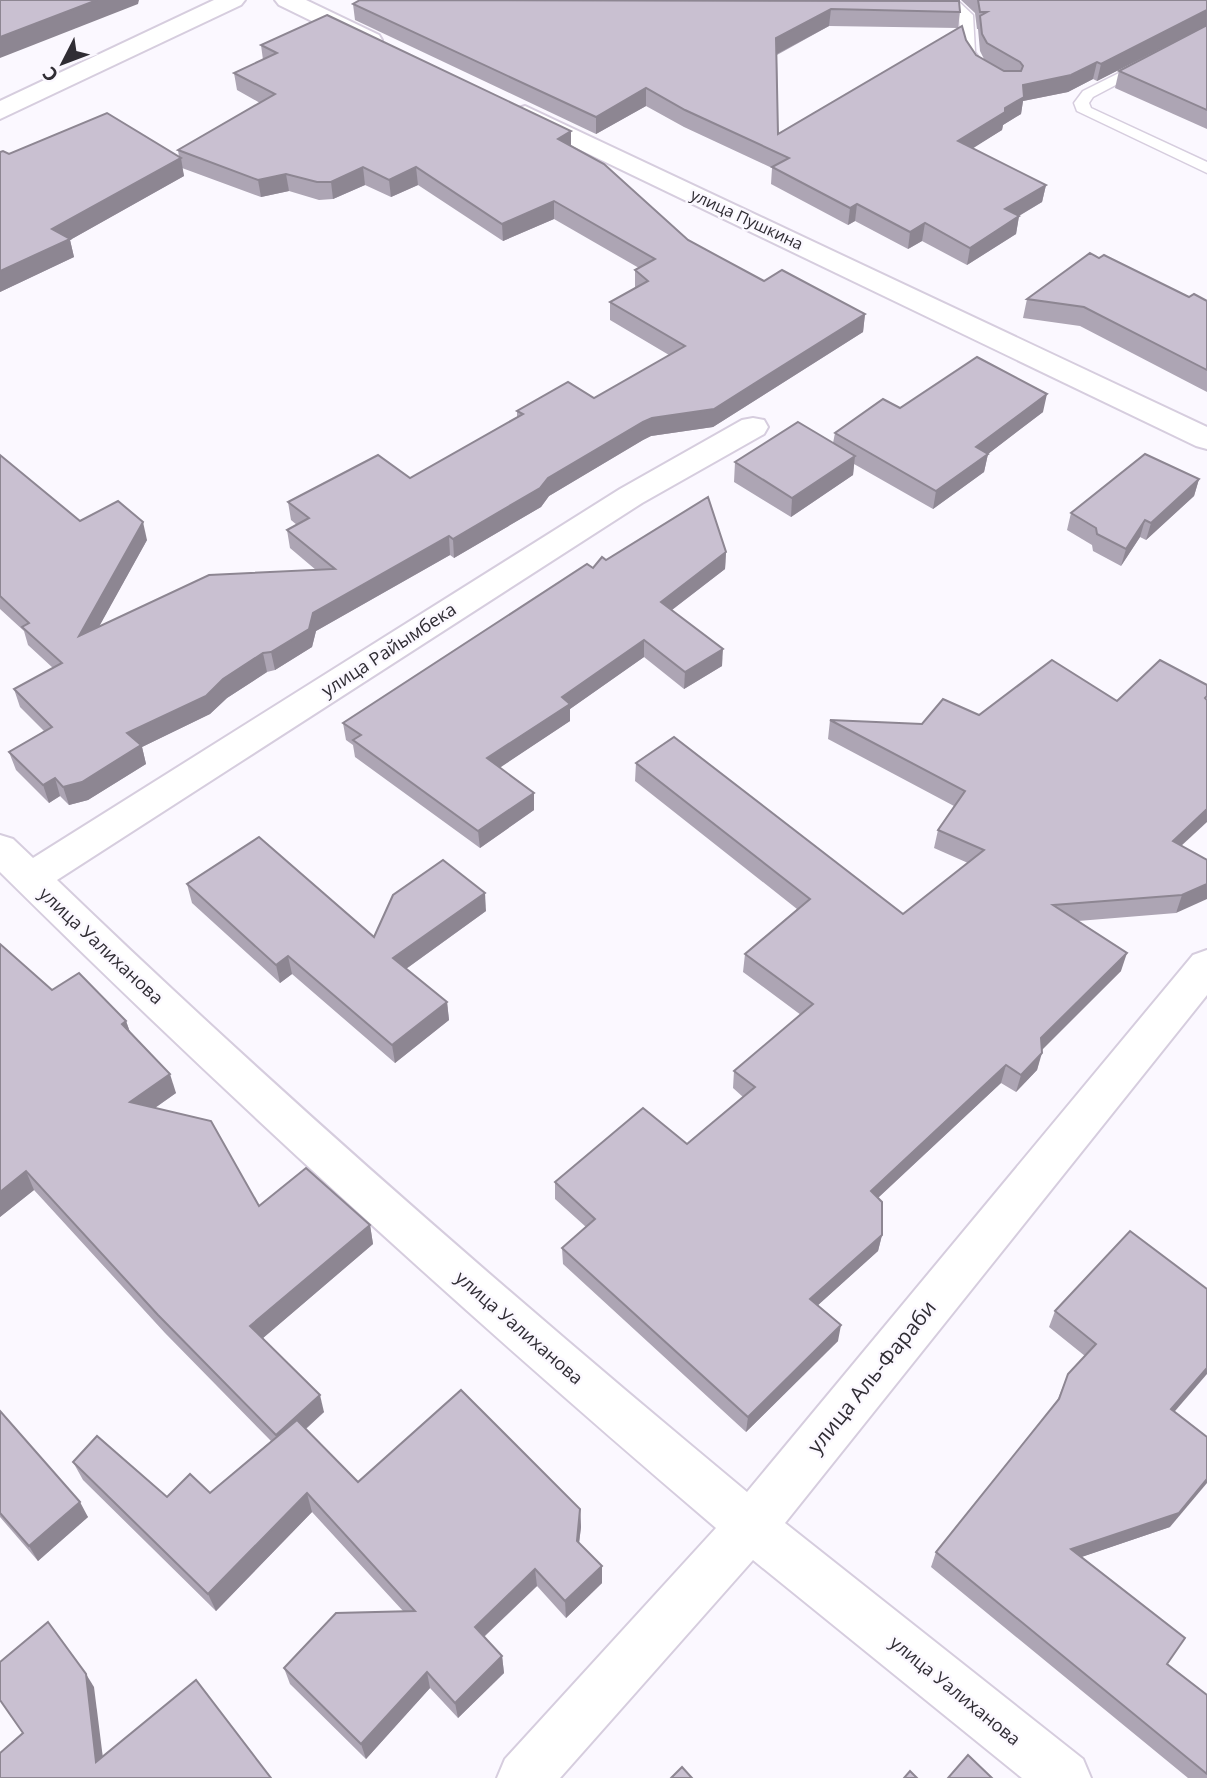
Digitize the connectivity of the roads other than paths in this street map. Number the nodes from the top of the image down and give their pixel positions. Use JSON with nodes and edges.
{"nodes":[{"id":1,"x":233,"y":0,"type":"edge"},
{"id":2,"x":286,"y":0,"type":"edge"},
{"id":3,"x":949,"y":0,"type":"edge"},
{"id":4,"x":387,"y":48,"type":"edge"},
{"id":5,"x":1159,"y":56,"type":"edge"},
{"id":6,"x":996,"y":78,"type":"edge"},
{"id":7,"x":501,"y":102,"type":"edge"},
{"id":8,"x":0,"y":111,"type":"edge"},
{"id":9,"x":1207,"y":169,"type":"edge"},
{"id":10,"x":753,"y":427,"type":"dead end"},
{"id":11,"x":1207,"y":439,"type":"edge"},
{"id":12,"x":14,"y":864,"type":"edge"},
{"id":13,"x":1207,"y":966,"type":"edge"},
{"id":14,"x":751,"y":1526,"type":"junction"},
{"id":15,"x":524,"y":1778,"type":"edge"},
{"id":16,"x":1064,"y":1778,"type":"edge"}],
"edges":[{"from":1,"to":8,"type":"street"},
{"from":2,"to":4,"type":"street"},
{"from":3,"to":6,"type":"lane"},
{"from":5,"to":9,"type":"lane"},
{"from":7,"to":11,"type":"street","name":"улица Пушкина"},
{"from":10,"to":12,"type":"street","name":"улица Райымбека"},
{"from":12,"to":14,"type":"street","name":"улица Уалиханова"},
{"from":13,"to":14,"type":"street","name":"улица Аль-Фараби"},
{"from":14,"to":15,"type":"street","name":"улица Аль-Фараби"},
{"from":14,"to":16,"type":"street","name":"улица Уалиханова"}]}
